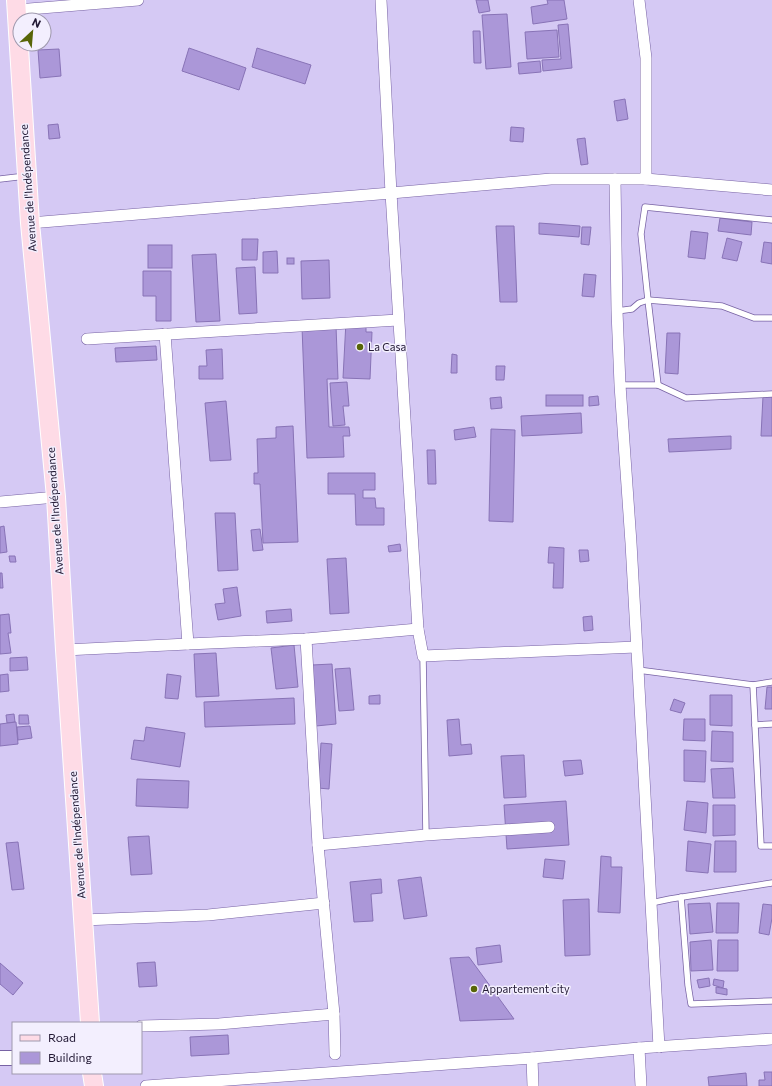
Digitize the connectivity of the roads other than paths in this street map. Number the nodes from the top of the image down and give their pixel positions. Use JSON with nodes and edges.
{"nodes":[{"id":1,"x":138,"y":0,"type":"edge"},
{"id":2,"x":381,"y":0,"type":"edge"},
{"id":3,"x":639,"y":0,"type":"edge"},
{"id":4,"x":16,"y":5,"type":"edge"},
{"id":5,"x":27,"y":176,"type":"junction"},
{"id":6,"x":646,"y":178,"type":"junction"},
{"id":7,"x":0,"y":179,"type":"edge"},
{"id":8,"x":615,"y":179,"type":"junction"},
{"id":9,"x":772,"y":190,"type":"edge"},
{"id":10,"x":390,"y":194,"type":"junction"},
{"id":11,"x":772,"y":220,"type":"edge"},
{"id":12,"x":30,"y":223,"type":"junction"},
{"id":13,"x":648,"y":300,"type":"junction"},
{"id":14,"x":617,"y":311,"type":"junction"},
{"id":15,"x":772,"y":318,"type":"edge"},
{"id":16,"x":398,"y":320,"type":"junction"},
{"id":17,"x":165,"y":334,"type":"junction"},
{"id":18,"x":87,"y":339,"type":"dead end"},
{"id":19,"x":620,"y":385,"type":"junction"},
{"id":20,"x":658,"y":385,"type":"junction"},
{"id":21,"x":772,"y":394,"type":"edge"},
{"id":22,"x":56,"y":497,"type":"junction"},
{"id":23,"x":0,"y":502,"type":"edge"},
{"id":24,"x":418,"y":629,"type":"junction"},
{"id":25,"x":306,"y":639,"type":"junction"},
{"id":26,"x":188,"y":644,"type":"junction"},
{"id":27,"x":636,"y":647,"type":"junction"},
{"id":28,"x":65,"y":650,"type":"junction"},
{"id":29,"x":423,"y":656,"type":"junction"},
{"id":30,"x":638,"y":670,"type":"junction"},
{"id":31,"x":772,"y":682,"type":"edge"},
{"id":32,"x":753,"y":684,"type":"junction"},
{"id":33,"x":772,"y":724,"type":"edge"},
{"id":34,"x":755,"y":725,"type":"junction"},
{"id":35,"x":548,"y":827,"type":"dead end"},
{"id":36,"x":426,"y":835,"type":"junction"},
{"id":37,"x":318,"y":845,"type":"junction"},
{"id":38,"x":772,"y":846,"type":"edge"},
{"id":39,"x":772,"y":883,"type":"edge"},
{"id":40,"x":681,"y":898,"type":"junction"},
{"id":41,"x":651,"y":902,"type":"junction"},
{"id":42,"x":324,"y":903,"type":"junction"},
{"id":43,"x":83,"y":920,"type":"junction"},
{"id":44,"x":772,"y":1001,"type":"edge"},
{"id":45,"x":334,"y":1014,"type":"junction"},
{"id":46,"x":90,"y":1022,"type":"edge"},
{"id":47,"x":142,"y":1026,"type":"edge"},
{"id":48,"x":772,"y":1039,"type":"edge"},
{"id":49,"x":659,"y":1047,"type":"junction"},
{"id":50,"x":639,"y":1048,"type":"junction"},
{"id":51,"x":335,"y":1054,"type":"dead end"},
{"id":52,"x":0,"y":1058,"type":"edge"},
{"id":53,"x":12,"y":1058,"type":"edge"},
{"id":54,"x":532,"y":1058,"type":"junction"},
{"id":55,"x":92,"y":1074,"type":"edge"},
{"id":56,"x":94,"y":1086,"type":"edge"},
{"id":57,"x":146,"y":1086,"type":"edge"},
{"id":58,"x":533,"y":1086,"type":"edge"},
{"id":59,"x":641,"y":1086,"type":"edge"}],
"edges":[{"from":1,"to":4,"type":"street"},
{"from":2,"to":10,"type":"street"},
{"from":3,"to":6,"type":"street"},
{"from":4,"to":5,"type":"main road","name":"Avenue de l'Indépendance"},
{"from":5,"to":7,"type":"lane"},
{"from":5,"to":12,"type":"main road","name":"Avenue de l'Indépendance"},
{"from":6,"to":8,"type":"street"},
{"from":6,"to":9,"type":"street"},
{"from":8,"to":10,"type":"street"},
{"from":8,"to":14,"type":"street"},
{"from":10,"to":12,"type":"street"},
{"from":10,"to":16,"type":"street"},
{"from":11,"to":13,"type":"lane"},
{"from":12,"to":22,"type":"main road","name":"Avenue de l'Indépendance"},
{"from":13,"to":14,"type":"lane"},
{"from":13,"to":15,"type":"lane"},
{"from":13,"to":20,"type":"lane"},
{"from":14,"to":19,"type":"street"},
{"from":16,"to":17,"type":"street"},
{"from":16,"to":24,"type":"street"},
{"from":17,"to":18,"type":"street"},
{"from":17,"to":26,"type":"street"},
{"from":19,"to":20,"type":"lane"},
{"from":19,"to":27,"type":"street"},
{"from":20,"to":21,"type":"lane"},
{"from":22,"to":23,"type":"street"},
{"from":22,"to":28,"type":"main road","name":"Avenue de l'Indépendance"},
{"from":24,"to":25,"type":"street"},
{"from":24,"to":29,"type":"street"},
{"from":25,"to":26,"type":"street"},
{"from":25,"to":37,"type":"street"},
{"from":26,"to":28,"type":"street"},
{"from":27,"to":29,"type":"street"},
{"from":27,"to":30,"type":"street"},
{"from":28,"to":43,"type":"main road","name":"Avenue de l'Indépendance"},
{"from":29,"to":36,"type":"lane"},
{"from":30,"to":32,"type":"lane"},
{"from":30,"to":41,"type":"street"},
{"from":31,"to":32,"type":"lane"},
{"from":32,"to":34,"type":"lane"},
{"from":33,"to":34,"type":"lane"},
{"from":34,"to":38,"type":"lane"},
{"from":35,"to":36,"type":"street"},
{"from":36,"to":37,"type":"street"},
{"from":37,"to":42,"type":"street"},
{"from":39,"to":40,"type":"lane"},
{"from":40,"to":41,"type":"lane"},
{"from":40,"to":44,"type":"lane"},
{"from":41,"to":49,"type":"street"},
{"from":42,"to":43,"type":"street"},
{"from":42,"to":45,"type":"street"},
{"from":43,"to":46,"type":"main road","name":"Avenue de l'Indépendance"},
{"from":45,"to":47,"type":"street"},
{"from":45,"to":51,"type":"street"},
{"from":48,"to":49,"type":"street"},
{"from":49,"to":50,"type":"street"},
{"from":50,"to":54,"type":"street"},
{"from":50,"to":59,"type":"street"},
{"from":52,"to":53,"type":"street"},
{"from":54,"to":57,"type":"street"},
{"from":54,"to":58,"type":"street"},
{"from":55,"to":56,"type":"main road"}]}
